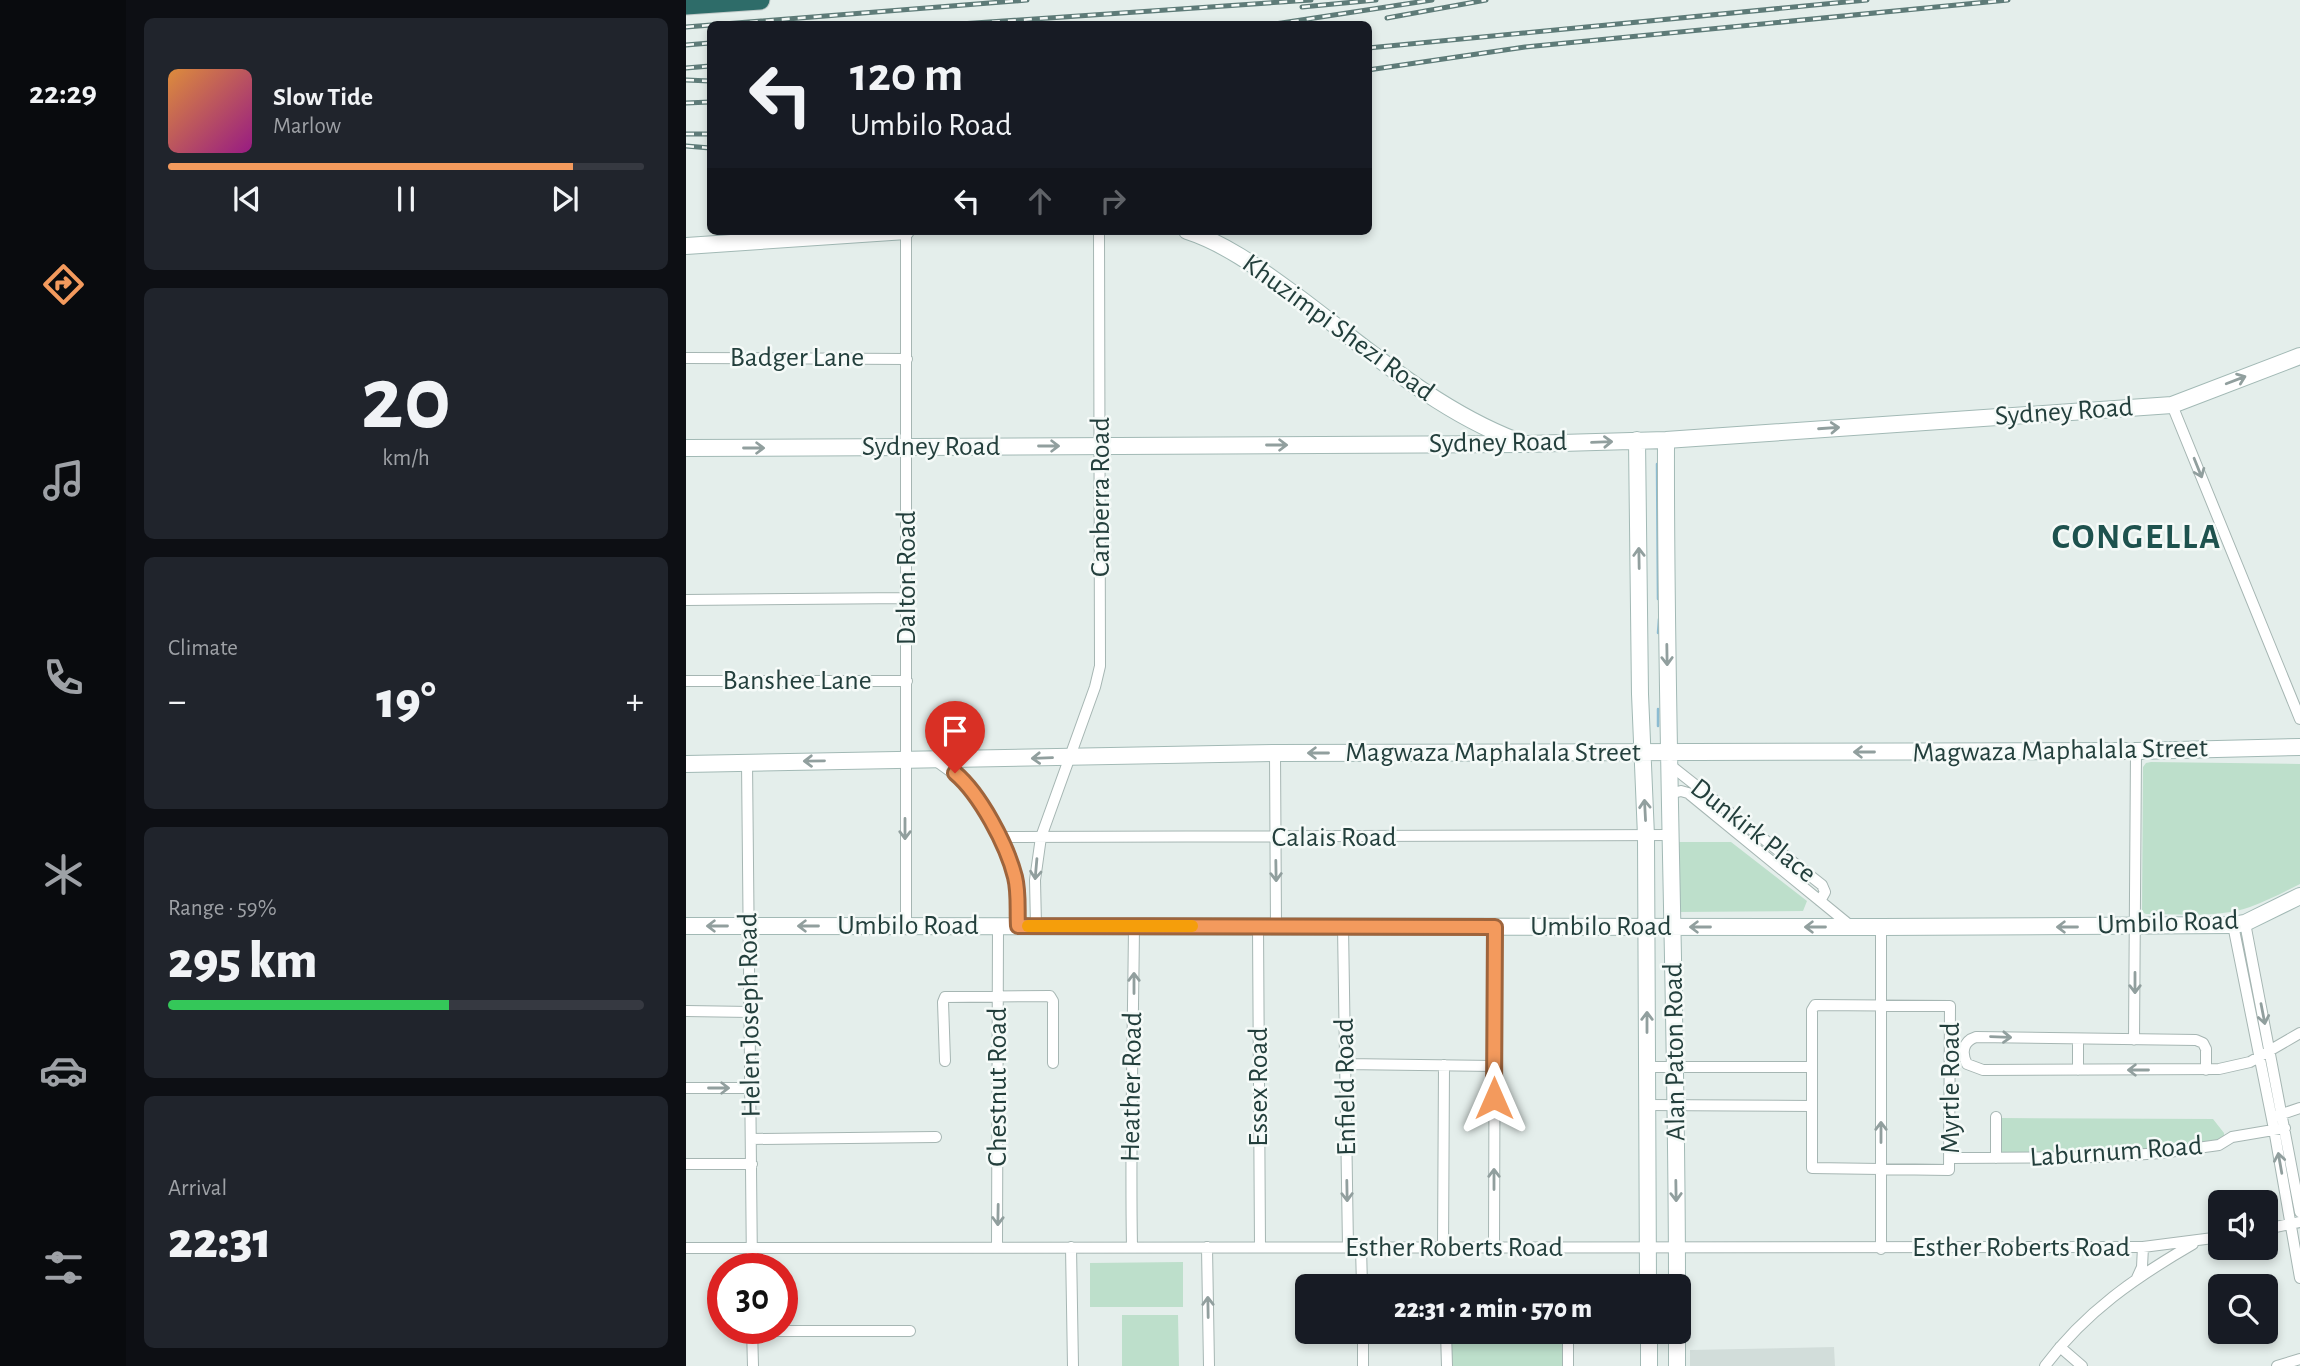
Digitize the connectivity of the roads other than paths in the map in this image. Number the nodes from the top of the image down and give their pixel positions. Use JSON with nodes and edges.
{"nodes":[{"id":1,"x":760,"y":0,"type":"edge"},
{"id":2,"x":686,"y":5,"type":"edge"},
{"id":3,"x":847,"y":235,"type":"edge"},
{"id":4,"x":906,"y":235,"type":"edge"},
{"id":5,"x":1099,"y":235,"type":"edge"},
{"id":6,"x":1196,"y":235,"type":"edge"},
{"id":7,"x":686,"y":246,"type":"edge"},
{"id":8,"x":2300,"y":356,"type":"edge"},
{"id":9,"x":686,"y":358,"type":"edge"},
{"id":10,"x":907,"y":359,"type":"junction"},
{"id":11,"x":2172,"y":405,"type":"junction"},
{"id":12,"x":1637,"y":440,"type":"junction"},
{"id":13,"x":1666,"y":440,"type":"junction"},
{"id":14,"x":1526,"y":444,"type":"junction"},
{"id":15,"x":1101,"y":446,"type":"junction"},
{"id":16,"x":907,"y":447,"type":"junction"},
{"id":17,"x":686,"y":448,"type":"edge"},
{"id":18,"x":908,"y":598,"type":"junction"},
{"id":19,"x":686,"y":600,"type":"edge"},
{"id":20,"x":1640,"y":604,"type":"junction"},
{"id":21,"x":1665,"y":604,"type":"junction"},
{"id":22,"x":686,"y":681,"type":"edge"},
{"id":23,"x":907,"y":681,"type":"junction"},
{"id":24,"x":2300,"y":719,"type":"edge"},
{"id":25,"x":2300,"y":747,"type":"edge"},
{"id":26,"x":2136,"y":751,"type":"junction"},
{"id":27,"x":1642,"y":752,"type":"junction"},
{"id":28,"x":1275,"y":753,"type":"junction"},
{"id":29,"x":1069,"y":757,"type":"junction"},
{"id":30,"x":1670,"y":759,"type":"junction"},
{"id":31,"x":905,"y":761,"type":"junction"},
{"id":32,"x":936,"y":761,"type":"junction"},
{"id":33,"x":747,"y":762,"type":"junction"},
{"id":34,"x":686,"y":764,"type":"edge"},
{"id":35,"x":1669,"y":794,"type":"junction"},
{"id":36,"x":1670,"y":835,"type":"junction"},
{"id":37,"x":1747,"y":835,"type":"junction"},
{"id":38,"x":1646,"y":836,"type":"junction"},
{"id":39,"x":998,"y":837,"type":"junction"},
{"id":40,"x":1041,"y":837,"type":"junction"},
{"id":41,"x":1276,"y":838,"type":"junction"},
{"id":42,"x":2300,"y":896,"type":"edge"},
{"id":43,"x":2239,"y":924,"type":"junction"},
{"id":44,"x":686,"y":926,"type":"edge"},
{"id":45,"x":749,"y":926,"type":"junction"},
{"id":46,"x":906,"y":926,"type":"junction"},
{"id":47,"x":998,"y":926,"type":"junction"},
{"id":48,"x":1018,"y":926,"type":"junction"},
{"id":49,"x":1036,"y":926,"type":"junction"},
{"id":50,"x":1134,"y":926,"type":"junction"},
{"id":51,"x":1258,"y":926,"type":"junction"},
{"id":52,"x":1276,"y":926,"type":"junction"},
{"id":53,"x":1343,"y":926,"type":"junction"},
{"id":54,"x":2135,"y":926,"type":"junction"},
{"id":55,"x":1495,"y":927,"type":"junction"},
{"id":56,"x":1646,"y":927,"type":"junction"},
{"id":57,"x":1674,"y":927,"type":"junction"},
{"id":58,"x":1852,"y":927,"type":"junction"},
{"id":59,"x":1881,"y":927,"type":"junction"},
{"id":60,"x":998,"y":996,"type":"junction"},
{"id":61,"x":1881,"y":1005,"type":"junction"},
{"id":62,"x":686,"y":1011,"type":"edge"},
{"id":63,"x":750,"y":1012,"type":"junction"},
{"id":64,"x":2300,"y":1033,"type":"edge"},
{"id":65,"x":2078,"y":1039,"type":"junction"},
{"id":66,"x":2134,"y":1040,"type":"junction"},
{"id":67,"x":2264,"y":1053,"type":"junction"},
{"id":68,"x":945,"y":1061,"type":"dead end"},
{"id":69,"x":1053,"y":1063,"type":"dead end"},
{"id":70,"x":1345,"y":1064,"type":"junction"},
{"id":71,"x":1444,"y":1065,"type":"junction"},
{"id":72,"x":1494,"y":1066,"type":"junction"},
{"id":73,"x":1647,"y":1067,"type":"junction"},
{"id":74,"x":1675,"y":1067,"type":"junction"},
{"id":75,"x":1811,"y":1068,"type":"junction"},
{"id":76,"x":2078,"y":1070,"type":"junction"},
{"id":77,"x":2206,"y":1070,"type":"junction"},
{"id":78,"x":686,"y":1088,"type":"edge"},
{"id":79,"x":752,"y":1088,"type":"junction"},
{"id":80,"x":1647,"y":1105,"type":"junction"},
{"id":81,"x":1675,"y":1105,"type":"junction"},
{"id":82,"x":1811,"y":1106,"type":"junction"},
{"id":83,"x":2300,"y":1108,"type":"edge"},
{"id":84,"x":2277,"y":1116,"type":"junction"},
{"id":85,"x":1996,"y":1117,"type":"dead end"},
{"id":86,"x":2279,"y":1128,"type":"junction"},
{"id":87,"x":936,"y":1137,"type":"dead end"},
{"id":88,"x":752,"y":1139,"type":"junction"},
{"id":89,"x":1951,"y":1158,"type":"junction"},
{"id":90,"x":1996,"y":1158,"type":"junction"},
{"id":91,"x":686,"y":1164,"type":"edge"},
{"id":92,"x":752,"y":1164,"type":"junction"},
{"id":93,"x":1881,"y":1170,"type":"junction"},
{"id":94,"x":2300,"y":1212,"type":"edge"},
{"id":95,"x":2295,"y":1223,"type":"edge"},
{"id":96,"x":2208,"y":1240,"type":"edge"},
{"id":97,"x":2196,"y":1242,"type":"junction"},
{"id":98,"x":1072,"y":1247,"type":"junction"},
{"id":99,"x":1132,"y":1247,"type":"junction"},
{"id":100,"x":1259,"y":1247,"type":"junction"},
{"id":101,"x":1349,"y":1247,"type":"junction"},
{"id":102,"x":1362,"y":1247,"type":"junction"},
{"id":103,"x":2143,"y":1247,"type":"junction"},
{"id":104,"x":686,"y":1248,"type":"edge"},
{"id":105,"x":752,"y":1248,"type":"junction"},
{"id":106,"x":997,"y":1248,"type":"junction"},
{"id":107,"x":1207,"y":1248,"type":"junction"},
{"id":108,"x":1443,"y":1248,"type":"junction"},
{"id":109,"x":1494,"y":1248,"type":"junction"},
{"id":110,"x":1648,"y":1249,"type":"junction"},
{"id":111,"x":1677,"y":1249,"type":"junction"},
{"id":112,"x":1881,"y":1249,"type":"junction"},
{"id":113,"x":752,"y":1253,"type":"edge"},
{"id":114,"x":1362,"y":1274,"type":"edge"},
{"id":115,"x":1648,"y":1274,"type":"edge"},
{"id":116,"x":1677,"y":1274,"type":"edge"},
{"id":117,"x":2137,"y":1278,"type":"junction"},
{"id":118,"x":2300,"y":1278,"type":"edge"},
{"id":119,"x":798,"y":1330,"type":"edge"},
{"id":120,"x":910,"y":1331,"type":"dead end"},
{"id":121,"x":752,"y":1344,"type":"edge"},
{"id":122,"x":1363,"y":1344,"type":"edge"},
{"id":123,"x":1446,"y":1344,"type":"edge"},
{"id":124,"x":1568,"y":1344,"type":"edge"},
{"id":125,"x":1649,"y":1344,"type":"edge"},
{"id":126,"x":1677,"y":1344,"type":"edge"},
{"id":127,"x":2060,"y":1347,"type":"junction"},
{"id":128,"x":2300,"y":1359,"type":"edge"},
{"id":129,"x":753,"y":1366,"type":"edge"},
{"id":130,"x":1073,"y":1366,"type":"edge"},
{"id":131,"x":1209,"y":1366,"type":"edge"},
{"id":132,"x":1363,"y":1366,"type":"edge"},
{"id":133,"x":1447,"y":1366,"type":"edge"},
{"id":134,"x":1568,"y":1366,"type":"edge"},
{"id":135,"x":1649,"y":1366,"type":"edge"},
{"id":136,"x":1677,"y":1366,"type":"edge"},
{"id":137,"x":2045,"y":1366,"type":"edge"},
{"id":138,"x":2082,"y":1366,"type":"edge"},
{"id":139,"x":2277,"y":1366,"type":"edge"}],
"edges":[{"from":1,"to":2,"type":"highway"},
{"from":3,"to":7,"type":"street"},
{"from":4,"to":10,"type":"street","name":"Dalton Road"},
{"from":5,"to":15,"type":"street","name":"Canberra Road"},
{"from":6,"to":14,"type":"street","name":"Khuzimpi Shezi Road"},
{"from":11,"to":8,"type":"street","name":"Sydney Road","one_way":true},
{"from":9,"to":10,"type":"street","name":"Badger Lane"},
{"from":10,"to":16,"type":"street","name":"Dalton Road"},
{"from":13,"to":11,"type":"street","name":"Sydney Road","one_way":true},
{"from":11,"to":24,"type":"street","one_way":true},
{"from":12,"to":13,"type":"street","name":"Sydney Road"},
{"from":14,"to":12,"type":"street","name":"Sydney Road","one_way":true},
{"from":20,"to":12,"type":"street","name":"Alan Paton Road","one_way":true},
{"from":13,"to":21,"type":"street","name":"Alan Paton Road"},
{"from":15,"to":14,"type":"street","name":"Sydney Road","one_way":true},
{"from":16,"to":15,"type":"street","name":"Sydney Road","one_way":true},
{"from":15,"to":29,"type":"street","name":"Canberra Road"},
{"from":17,"to":16,"type":"street","name":"Sydney Road","one_way":true},
{"from":16,"to":18,"type":"street","name":"Dalton Road"},
{"from":18,"to":19,"type":"street"},
{"from":18,"to":23,"type":"street","name":"Dalton Road"},
{"from":20,"to":21,"type":"street"},
{"from":20,"to":27,"type":"street","name":"Alan Paton Road"},
{"from":21,"to":30,"type":"street","name":"Alan Paton Road","one_way":true},
{"from":22,"to":23,"type":"street","name":"Banshee Lane"},
{"from":23,"to":31,"type":"street","name":"Dalton Road"},
{"from":25,"to":26,"type":"street","name":"Magwaza Maphalala Street"},
{"from":26,"to":30,"type":"street","name":"Magwaza Maphalala Street","one_way":true},
{"from":26,"to":54,"type":"street"},
{"from":27,"to":28,"type":"street","name":"Magwaza Maphalala Street","one_way":true},
{"from":27,"to":30,"type":"street","name":"Magwaza Maphalala Street"},
{"from":38,"to":27,"type":"street","name":"Alan Paton Road","one_way":true},
{"from":28,"to":29,"type":"street","name":"Magwaza Maphalala Street"},
{"from":28,"to":41,"type":"street"},
{"from":29,"to":32,"type":"street","name":"Magwaza Maphalala Street","one_way":true},
{"from":29,"to":40,"type":"street","name":"Canberra Road"},
{"from":30,"to":35,"type":"street","name":"Alan Paton Road"},
{"from":30,"to":37,"type":"street","name":"Dunkirk Place"},
{"from":31,"to":32,"type":"street","name":"Magwaza Maphalala Street"},
{"from":31,"to":33,"type":"street","name":"Magwaza Maphalala Street","one_way":true},
{"from":31,"to":46,"type":"street","name":"Dalton Road","one_way":true},
{"from":32,"to":39,"type":"street"},
{"from":33,"to":34,"type":"street","name":"Magwaza Maphalala Street"},
{"from":33,"to":45,"type":"street","name":"Helen Joseph Road"},
{"from":35,"to":36,"type":"street","name":"Alan Paton Road"},
{"from":35,"to":37,"type":"street"},
{"from":36,"to":38,"type":"street","name":"Calais Road"},
{"from":36,"to":57,"type":"street","name":"Alan Paton Road"},
{"from":37,"to":58,"type":"street","name":"Dunkirk Place"},
{"from":38,"to":41,"type":"street","name":"Calais Road"},
{"from":38,"to":56,"type":"street","name":"Alan Paton Road"},
{"from":39,"to":40,"type":"street","name":"Calais Road"},
{"from":39,"to":48,"type":"street"},
{"from":40,"to":41,"type":"street","name":"Calais Road"},
{"from":40,"to":49,"type":"street","name":"Canberra Road","one_way":true},
{"from":41,"to":52,"type":"street","one_way":true},
{"from":42,"to":43,"type":"street","name":"Umbilo Road"},
{"from":43,"to":54,"type":"street","name":"Umbilo Road"},
{"from":43,"to":67,"type":"street"},
{"from":45,"to":44,"type":"street","name":"Umbilo Road","one_way":true},
{"from":46,"to":45,"type":"street","name":"Umbilo Road","one_way":true},
{"from":45,"to":63,"type":"street","name":"Helen Joseph Road"},
{"from":46,"to":47,"type":"street","name":"Umbilo Road"},
{"from":47,"to":48,"type":"street","name":"Umbilo Road"},
{"from":47,"to":60,"type":"street","name":"Chestnut Road"},
{"from":48,"to":49,"type":"street","name":"Umbilo Road"},
{"from":49,"to":50,"type":"street","name":"Umbilo Road"},
{"from":50,"to":51,"type":"street","name":"Umbilo Road"},
{"from":99,"to":50,"type":"street","name":"Heather Road","one_way":true},
{"from":51,"to":52,"type":"street","name":"Umbilo Road"},
{"from":51,"to":100,"type":"street","name":"Essex Road"},
{"from":52,"to":53,"type":"street","name":"Umbilo Road"},
{"from":53,"to":55,"type":"street","name":"Umbilo Road"},
{"from":53,"to":70,"type":"street","name":"Enfield Road"},
{"from":54,"to":59,"type":"street","name":"Umbilo Road","one_way":true},
{"from":54,"to":66,"type":"street","one_way":true},
{"from":55,"to":56,"type":"street","name":"Umbilo Road"},
{"from":55,"to":72,"type":"street"},
{"from":56,"to":57,"type":"street","name":"Umbilo Road"},
{"from":73,"to":56,"type":"street","name":"Alan Paton Road","one_way":true},
{"from":58,"to":57,"type":"street","name":"Umbilo Road","one_way":true},
{"from":57,"to":74,"type":"street","name":"Alan Paton Road"},
{"from":58,"to":59,"type":"street","name":"Umbilo Road"},
{"from":59,"to":61,"type":"street"},
{"from":60,"to":68,"type":"street"},
{"from":60,"to":69,"type":"street"},
{"from":60,"to":106,"type":"street","name":"Chestnut Road","one_way":true},
{"from":61,"to":75,"type":"street","name":"Myrtle Road"},
{"from":61,"to":89,"type":"street","name":"Myrtle Road"},
{"from":93,"to":61,"type":"street","one_way":true},
{"from":62,"to":63,"type":"street"},
{"from":63,"to":79,"type":"street","name":"Helen Joseph Road"},
{"from":64,"to":67,"type":"street"},
{"from":65,"to":66,"type":"street"},
{"from":65,"to":76,"type":"street"},
{"from":76,"to":65,"type":"street","one_way":true},
{"from":66,"to":77,"type":"street"},
{"from":67,"to":77,"type":"street"},
{"from":67,"to":84,"type":"street"},
{"from":70,"to":71,"type":"street"},
{"from":70,"to":101,"type":"street","name":"Enfield Road","one_way":true},
{"from":71,"to":72,"type":"street"},
{"from":71,"to":108,"type":"street"},
{"from":109,"to":72,"type":"street","one_way":true},
{"from":73,"to":74,"type":"street"},
{"from":73,"to":80,"type":"street","name":"Alan Paton Road"},
{"from":74,"to":75,"type":"street"},
{"from":74,"to":81,"type":"street","name":"Alan Paton Road"},
{"from":75,"to":82,"type":"street","name":"Myrtle Road"},
{"from":77,"to":76,"type":"street","one_way":true},
{"from":78,"to":79,"type":"street","one_way":true},
{"from":79,"to":88,"type":"street","name":"Helen Joseph Road"},
{"from":80,"to":81,"type":"street"},
{"from":80,"to":110,"type":"street","name":"Alan Paton Road"},
{"from":81,"to":82,"type":"street"},
{"from":81,"to":111,"type":"street","name":"Alan Paton Road","one_way":true},
{"from":82,"to":93,"type":"street","name":"Myrtle Road"},
{"from":83,"to":84,"type":"street"},
{"from":84,"to":86,"type":"street"},
{"from":85,"to":90,"type":"street","name":"Laburnum Road"},
{"from":86,"to":90,"type":"street","name":"Laburnum Road"},
{"from":86,"to":94,"type":"street"},
{"from":95,"to":86,"type":"street","one_way":true},
{"from":87,"to":88,"type":"street"},
{"from":88,"to":92,"type":"street","name":"Helen Joseph Road"},
{"from":89,"to":90,"type":"street","name":"Laburnum Road"},
{"from":89,"to":93,"type":"street","name":"Myrtle Road"},
{"from":91,"to":92,"type":"street"},
{"from":92,"to":105,"type":"street","name":"Helen Joseph Road"},
{"from":93,"to":112,"type":"street"},
{"from":95,"to":118,"type":"street"},
{"from":96,"to":97,"type":"street","name":"Esther Roberts Road"},
{"from":97,"to":103,"type":"street","name":"Esther Roberts Road"},
{"from":97,"to":117,"type":"street"},
{"from":98,"to":99,"type":"street","name":"Esther Roberts Road"},
{"from":98,"to":106,"type":"street","name":"Esther Roberts Road"},
{"from":98,"to":130,"type":"street"},
{"from":99,"to":107,"type":"street","name":"Esther Roberts Road"},
{"from":100,"to":101,"type":"street","name":"Esther Roberts Road"},
{"from":100,"to":107,"type":"street","name":"Esther Roberts Road"},
{"from":101,"to":102,"type":"street","name":"Esther Roberts Road"},
{"from":102,"to":108,"type":"street","name":"Esther Roberts Road"},
{"from":102,"to":114,"type":"street"},
{"from":103,"to":112,"type":"street","name":"Esther Roberts Road"},
{"from":103,"to":117,"type":"street"},
{"from":104,"to":105,"type":"street","name":"Esther Roberts Road"},
{"from":105,"to":106,"type":"street","name":"Esther Roberts Road"},
{"from":105,"to":113,"type":"street","name":"Helen Joseph Road"},
{"from":131,"to":107,"type":"street","one_way":true},
{"from":108,"to":109,"type":"street","name":"Esther Roberts Road"},
{"from":109,"to":110,"type":"street","name":"Esther Roberts Road"},
{"from":110,"to":111,"type":"street","name":"Esther Roberts Road"},
{"from":110,"to":115,"type":"street","name":"Alan Paton Road"},
{"from":111,"to":112,"type":"street","name":"Esther Roberts Road"},
{"from":111,"to":116,"type":"street","name":"Alan Paton Road"},
{"from":117,"to":127,"type":"street"},
{"from":119,"to":120,"type":"street"},
{"from":121,"to":129,"type":"street"},
{"from":122,"to":132,"type":"street"},
{"from":123,"to":133,"type":"street"},
{"from":124,"to":134,"type":"street"},
{"from":125,"to":135,"type":"street"},
{"from":126,"to":136,"type":"street"},
{"from":127,"to":137,"type":"street"},
{"from":127,"to":138,"type":"street"},
{"from":128,"to":139,"type":"street"}]}
